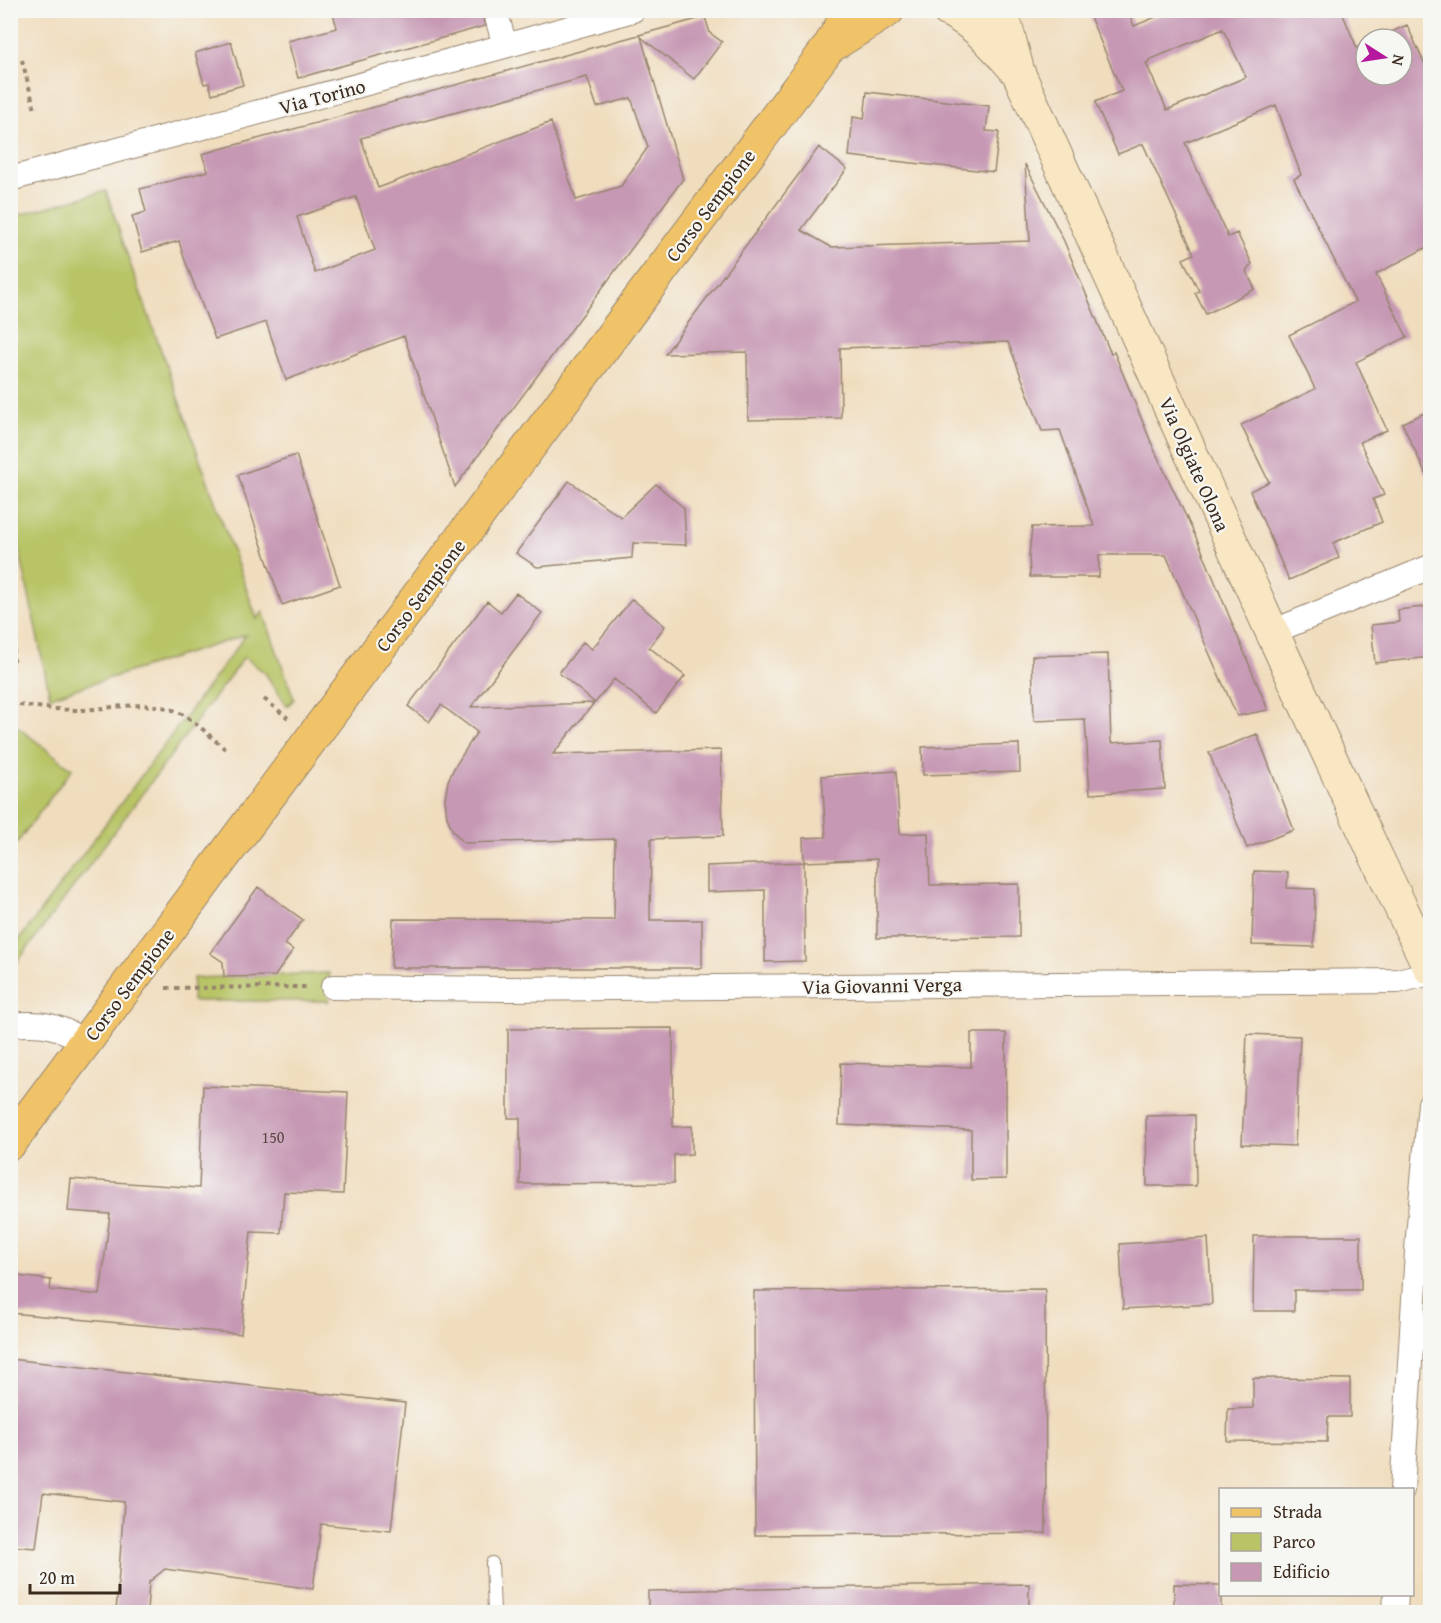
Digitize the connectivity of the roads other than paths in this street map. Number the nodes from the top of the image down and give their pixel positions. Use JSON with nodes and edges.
{"nodes":[{"id":1,"x":495,"y":10,"type":"edge"},
{"id":2,"x":633,"y":10,"type":"edge"},
{"id":3,"x":851,"y":10,"type":"edge"},
{"id":4,"x":888,"y":10,"type":"edge"},
{"id":5,"x":948,"y":10,"type":"edge"},
{"id":6,"x":997,"y":10,"type":"edge"},
{"id":7,"x":505,"y":46,"type":"junction"},
{"id":8,"x":829,"y":47,"type":"junction"},
{"id":9,"x":1018,"y":72,"type":"junction"},
{"id":10,"x":10,"y":179,"type":"edge"},
{"id":11,"x":1431,"y":567,"type":"edge"},
{"id":12,"x":1272,"y":632,"type":"junction"},
{"id":13,"x":1431,"y":968,"type":"edge"},
{"id":14,"x":1431,"y":973,"type":"edge"},
{"id":15,"x":333,"y":987,"type":"road end"},
{"id":16,"x":10,"y":1025,"type":"edge"},
{"id":17,"x":86,"y":1042,"type":"junction"},
{"id":18,"x":1431,"y":1104,"type":"edge"},
{"id":19,"x":10,"y":1143,"type":"edge"},
{"id":20,"x":1402,"y":1488,"type":"edge"},
{"id":21,"x":492,"y":1563,"type":"dead end"},
{"id":22,"x":1396,"y":1596,"type":"edge"},
{"id":23,"x":494,"y":1612,"type":"edge"},
{"id":24,"x":1395,"y":1612,"type":"edge"}],
"edges":[{"from":1,"to":7,"type":"street"},
{"from":2,"to":7,"type":"street","name":"Via Torino"},
{"from":3,"to":8,"type":"main road","name":"Corso Sempione"},
{"from":4,"to":8,"type":"main road","name":"Corso Sempione"},
{"from":5,"to":9,"type":"street","name":"Via Olgiate Olona"},
{"from":6,"to":9,"type":"street","name":"Via Olgiate Olona"},
{"from":7,"to":10,"type":"street","name":"Via Torino"},
{"from":8,"to":17,"type":"main road","name":"Corso Sempione"},
{"from":9,"to":12,"type":"street","name":"Via Olgiate Olona"},
{"from":11,"to":12,"type":"street"},
{"from":12,"to":13,"type":"street","name":"Via Olgiate Olona"},
{"from":14,"to":15,"type":"street","name":"Via Giovanni Verga"},
{"from":16,"to":17,"type":"street"},
{"from":17,"to":19,"type":"main road","name":"Corso Sempione"},
{"from":18,"to":20,"type":"street"},
{"from":21,"to":23,"type":"lane"},
{"from":22,"to":24,"type":"street"}]}
